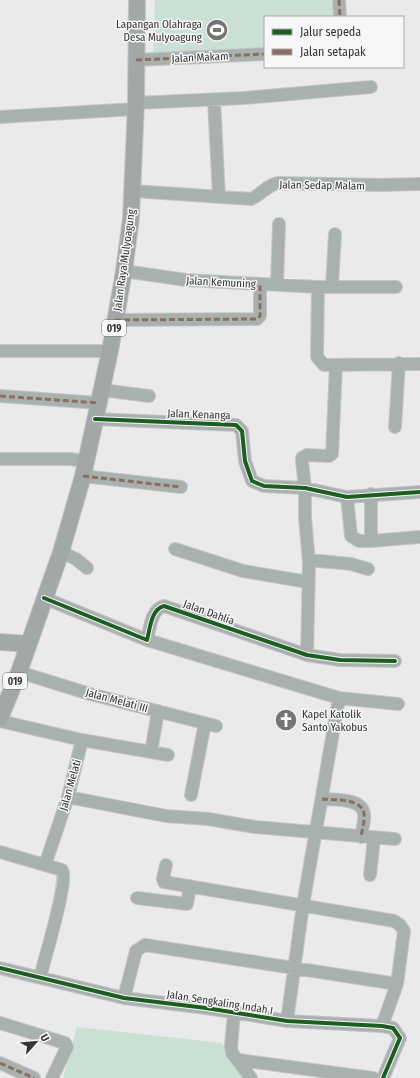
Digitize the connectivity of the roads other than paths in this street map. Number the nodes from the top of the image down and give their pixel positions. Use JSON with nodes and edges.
{"nodes":[{"id":1,"x":137,"y":0,"type":"edge"},
{"id":2,"x":339,"y":0,"type":"edge"},
{"id":3,"x":340,"y":16,"type":"edge"},
{"id":4,"x":264,"y":54,"type":"edge"},
{"id":5,"x":136,"y":60,"type":"junction"},
{"id":6,"x":371,"y":87,"type":"dead end"},
{"id":7,"x":214,"y":100,"type":"junction"},
{"id":8,"x":135,"y":106,"type":"junction"},
{"id":9,"x":0,"y":117,"type":"edge"},
{"id":10,"x":420,"y":184,"type":"edge"},
{"id":11,"x":133,"y":191,"type":"junction"},
{"id":12,"x":219,"y":197,"type":"junction"},
{"id":13,"x":279,"y":224,"type":"dead end"},
{"id":14,"x":335,"y":234,"type":"dead end"},
{"id":15,"x":124,"y":271,"type":"junction"},
{"id":16,"x":260,"y":284,"type":"junction"},
{"id":17,"x":277,"y":284,"type":"junction"},
{"id":18,"x":332,"y":286,"type":"junction"},
{"id":19,"x":318,"y":287,"type":"junction"},
{"id":20,"x":396,"y":287,"type":"dead end"},
{"id":21,"x":115,"y":320,"type":"junction"},
{"id":22,"x":0,"y":351,"type":"edge"},
{"id":23,"x":110,"y":351,"type":"junction"},
{"id":24,"x":399,"y":363,"type":"junction"},
{"id":25,"x":420,"y":364,"type":"edge"},
{"id":26,"x":336,"y":365,"type":"junction"},
{"id":27,"x":0,"y":396,"type":"edge"},
{"id":28,"x":149,"y":396,"type":"dead end"},
{"id":29,"x":99,"y":404,"type":"junction"},
{"id":30,"x":395,"y":427,"type":"dead end"},
{"id":31,"x":0,"y":459,"type":"edge"},
{"id":32,"x":84,"y":468,"type":"junction"},
{"id":33,"x":181,"y":487,"type":"dead end"},
{"id":34,"x":305,"y":488,"type":"junction"},
{"id":35,"x":420,"y":492,"type":"edge"},
{"id":36,"x":371,"y":494,"type":"junction"},
{"id":37,"x":346,"y":497,"type":"junction"},
{"id":38,"x":420,"y":538,"type":"edge"},
{"id":39,"x":371,"y":541,"type":"junction"},
{"id":40,"x":175,"y":549,"type":"dead end"},
{"id":41,"x":61,"y":552,"type":"junction"},
{"id":42,"x":309,"y":560,"type":"junction"},
{"id":43,"x":87,"y":568,"type":"dead end"},
{"id":44,"x":368,"y":569,"type":"dead end"},
{"id":45,"x":308,"y":582,"type":"junction"},
{"id":46,"x":44,"y":598,"type":"junction"},
{"id":47,"x":148,"y":640,"type":"junction"},
{"id":48,"x":0,"y":642,"type":"edge"},
{"id":49,"x":28,"y":644,"type":"junction"},
{"id":50,"x":308,"y":655,"type":"junction"},
{"id":51,"x":395,"y":661,"type":"dead end"},
{"id":52,"x":19,"y":672,"type":"junction"},
{"id":53,"x":339,"y":698,"type":"junction"},
{"id":54,"x":398,"y":704,"type":"dead end"},
{"id":55,"x":158,"y":711,"type":"junction"},
{"id":56,"x":0,"y":719,"type":"edge"},
{"id":57,"x":82,"y":740,"type":"junction"},
{"id":58,"x":151,"y":752,"type":"junction"},
{"id":59,"x":168,"y":755,"type":"dead end"},
{"id":60,"x":191,"y":795,"type":"dead end"},
{"id":61,"x":68,"y":797,"type":"junction"},
{"id":62,"x":322,"y":799,"type":"junction"},
{"id":63,"x":317,"y":833,"type":"junction"},
{"id":64,"x":361,"y":837,"type":"junction"},
{"id":65,"x":374,"y":838,"type":"junction"},
{"id":66,"x":395,"y":839,"type":"dead end"},
{"id":67,"x":0,"y":852,"type":"edge"},
{"id":68,"x":44,"y":865,"type":"junction"},
{"id":69,"x":166,"y":865,"type":"dead end"},
{"id":70,"x":370,"y":875,"type":"dead end"},
{"id":71,"x":190,"y":886,"type":"junction"},
{"id":72,"x":137,"y":898,"type":"dead end"},
{"id":73,"x":303,"y":905,"type":"junction"},
{"id":74,"x":0,"y":968,"type":"edge"},
{"id":75,"x":293,"y":968,"type":"junction"},
{"id":76,"x":40,"y":977,"type":"junction"},
{"id":77,"x":396,"y":984,"type":"junction"},
{"id":78,"x":124,"y":998,"type":"junction"},
{"id":79,"x":234,"y":1013,"type":"junction"},
{"id":80,"x":287,"y":1021,"type":"junction"},
{"id":81,"x":0,"y":1023,"type":"edge"},
{"id":82,"x":387,"y":1027,"type":"junction"},
{"id":83,"x":240,"y":1060,"type":"junction"},
{"id":84,"x":0,"y":1063,"type":"edge"},
{"id":85,"x":34,"y":1078,"type":"edge"},
{"id":86,"x":52,"y":1078,"type":"edge"},
{"id":87,"x":252,"y":1078,"type":"edge"},
{"id":88,"x":373,"y":1078,"type":"edge"},
{"id":89,"x":383,"y":1078,"type":"edge"}],
"edges":[{"from":1,"to":5,"type":"main road","name":"Jalan Raya Mulyoagung","number":"019"},
{"from":2,"to":3,"type":"street"},
{"from":4,"to":5,"type":"street","name":"Jalan Makam"},
{"from":5,"to":8,"type":"main road","name":"Jalan Raya Mulyoagung","number":"019"},
{"from":6,"to":7,"type":"street"},
{"from":7,"to":8,"type":"street"},
{"from":7,"to":12,"type":"street"},
{"from":8,"to":9,"type":"street"},
{"from":8,"to":11,"type":"main road","name":"Jalan Raya Mulyoagung","number":"019"},
{"from":10,"to":12,"type":"street","name":"Jalan Sedap Malam"},
{"from":11,"to":12,"type":"street","name":"Jalan Sedap Malam"},
{"from":11,"to":15,"type":"main road","name":"Jalan Raya Mulyoagung","number":"019"},
{"from":13,"to":17,"type":"street"},
{"from":14,"to":18,"type":"street"},
{"from":15,"to":16,"type":"street","name":"Jalan Kemuning"},
{"from":15,"to":21,"type":"main road","name":"Jalan Raya Mulyoagung","number":"019"},
{"from":16,"to":17,"type":"street","name":"Jalan Kemuning"},
{"from":16,"to":21,"type":"street"},
{"from":17,"to":19,"type":"street","name":"Jalan Kemuning"},
{"from":18,"to":19,"type":"street","name":"Jalan Kemuning"},
{"from":18,"to":20,"type":"street","name":"Jalan Kemuning"},
{"from":19,"to":26,"type":"street"},
{"from":21,"to":23,"type":"main road","name":"Jalan Raya Mulyoagung","number":"019"},
{"from":22,"to":23,"type":"street"},
{"from":23,"to":29,"type":"main road","name":"Jalan Raya Mulyoagung","number":"019"},
{"from":24,"to":25,"type":"street"},
{"from":24,"to":26,"type":"street"},
{"from":24,"to":30,"type":"street"},
{"from":26,"to":34,"type":"street"},
{"from":27,"to":29,"type":"street"},
{"from":28,"to":29,"type":"street"},
{"from":29,"to":32,"type":"main road","name":"Jalan Raya Mulyoagung","number":"019"},
{"from":29,"to":34,"type":"street","name":"Jalan Kenanga"},
{"from":31,"to":32,"type":"street"},
{"from":32,"to":33,"type":"street"},
{"from":32,"to":41,"type":"main road","name":"Jalan Raya Mulyoagung","number":"019"},
{"from":34,"to":37,"type":"street"},
{"from":34,"to":42,"type":"street"},
{"from":35,"to":36,"type":"street"},
{"from":36,"to":37,"type":"street"},
{"from":36,"to":39,"type":"street"},
{"from":37,"to":39,"type":"street"},
{"from":38,"to":39,"type":"street"},
{"from":40,"to":45,"type":"street"},
{"from":41,"to":43,"type":"street"},
{"from":41,"to":46,"type":"main road","name":"Jalan Raya Mulyoagung","number":"019"},
{"from":42,"to":44,"type":"street"},
{"from":42,"to":45,"type":"street"},
{"from":45,"to":50,"type":"street"},
{"from":46,"to":47,"type":"street"},
{"from":46,"to":49,"type":"main road","name":"Jalan Raya Mulyoagung","number":"019"},
{"from":47,"to":50,"type":"street","name":"Jalan Dahlia"},
{"from":47,"to":53,"type":"street"},
{"from":48,"to":49,"type":"main road"},
{"from":49,"to":52,"type":"main road","name":"Jalan Raya Mulyoagung","number":"019"},
{"from":50,"to":51,"type":"street","name":"Jalan Dahlia"},
{"from":52,"to":55,"type":"street","name":"Jalan Melati III"},
{"from":52,"to":56,"type":"main road","name":"Jalan Raya Mulyoagung","number":"019"},
{"from":53,"to":54,"type":"street"},
{"from":53,"to":62,"type":"street"},
{"from":55,"to":58,"type":"street"},
{"from":55,"to":60,"type":"street","name":"Jalan Melati III"},
{"from":56,"to":57,"type":"street"},
{"from":57,"to":58,"type":"street"},
{"from":57,"to":61,"type":"street","name":"Jalan Melati"},
{"from":58,"to":59,"type":"street"},
{"from":61,"to":63,"type":"street"},
{"from":61,"to":68,"type":"street","name":"Jalan Melati"},
{"from":62,"to":63,"type":"street"},
{"from":62,"to":64,"type":"street"},
{"from":63,"to":64,"type":"street"},
{"from":63,"to":73,"type":"street"},
{"from":64,"to":65,"type":"street"},
{"from":65,"to":66,"type":"street"},
{"from":65,"to":70,"type":"street"},
{"from":67,"to":68,"type":"street"},
{"from":68,"to":76,"type":"street"},
{"from":69,"to":71,"type":"street"},
{"from":71,"to":72,"type":"street"},
{"from":71,"to":73,"type":"street"},
{"from":73,"to":75,"type":"street"},
{"from":73,"to":77,"type":"street"},
{"from":74,"to":76,"type":"street","name":"Jalan Sengkaling Indah I"},
{"from":75,"to":77,"type":"street"},
{"from":75,"to":78,"type":"street"},
{"from":75,"to":80,"type":"street"},
{"from":76,"to":78,"type":"street","name":"Jalan Sengkaling Indah I"},
{"from":77,"to":82,"type":"street"},
{"from":78,"to":79,"type":"street","name":"Jalan Sengkaling Indah I"},
{"from":79,"to":80,"type":"street","name":"Jalan Sengkaling Indah I"},
{"from":79,"to":83,"type":"street"},
{"from":80,"to":82,"type":"street","name":"Jalan Sengkaling Indah I"},
{"from":81,"to":86,"type":"street"},
{"from":82,"to":89,"type":"street"},
{"from":83,"to":87,"type":"street"},
{"from":83,"to":88,"type":"street"},
{"from":84,"to":85,"type":"street"}]}
